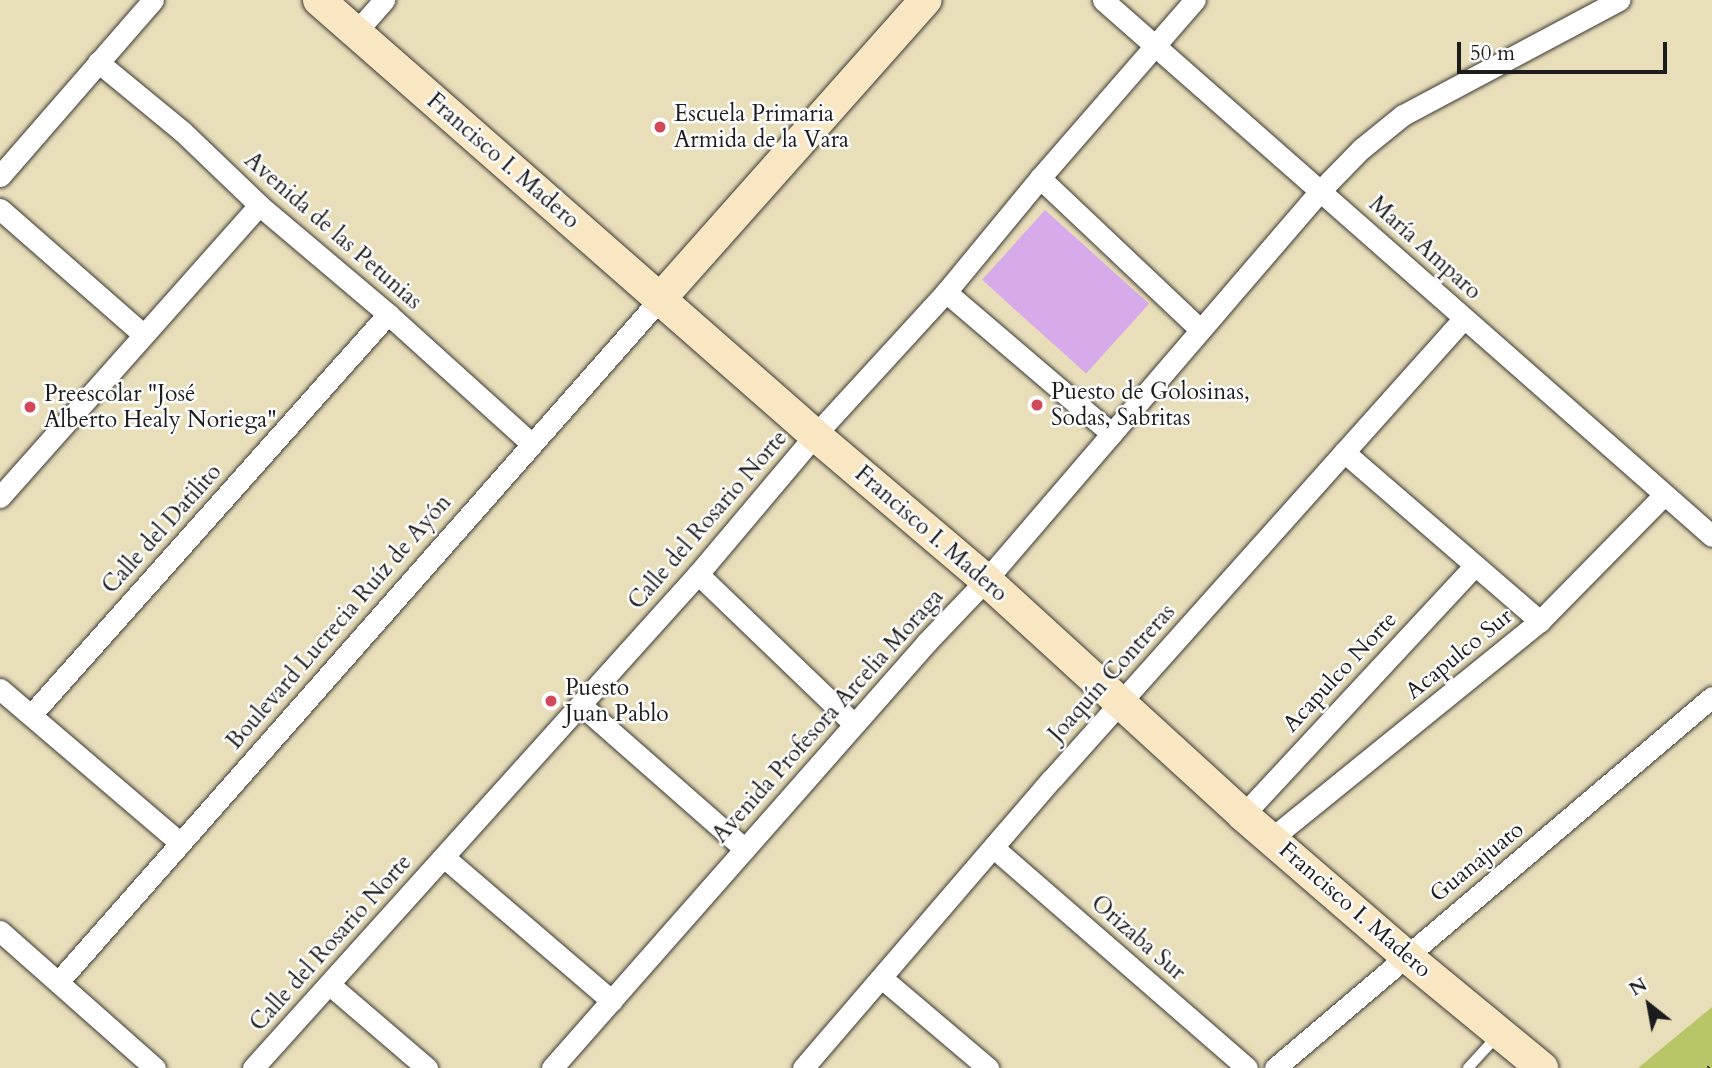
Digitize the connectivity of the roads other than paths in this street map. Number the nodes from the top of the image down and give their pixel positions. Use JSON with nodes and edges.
{"nodes":[{"id":1,"x":153,"y":0,"type":"edge"},
{"id":2,"x":319,"y":0,"type":"edge"},
{"id":3,"x":384,"y":0,"type":"edge"},
{"id":4,"x":925,"y":0,"type":"edge"},
{"id":5,"x":1103,"y":0,"type":"edge"},
{"id":6,"x":1195,"y":0,"type":"edge"},
{"id":7,"x":1619,"y":0,"type":"edge"},
{"id":8,"x":356,"y":32,"type":"junction"},
{"id":9,"x":1154,"y":47,"type":"junction"},
{"id":10,"x":98,"y":62,"type":"junction"},
{"id":11,"x":0,"y":176,"type":"edge"},
{"id":12,"x":1040,"y":178,"type":"junction"},
{"id":13,"x":1320,"y":191,"type":"junction"},
{"id":14,"x":259,"y":205,"type":"junction"},
{"id":15,"x":0,"y":209,"type":"edge"},
{"id":16,"x":946,"y":292,"type":"junction"},
{"id":17,"x":660,"y":299,"type":"junction"},
{"id":18,"x":388,"y":314,"type":"junction"},
{"id":19,"x":1464,"y":318,"type":"junction"},
{"id":20,"x":1202,"y":330,"type":"junction"},
{"id":21,"x":144,"y":335,"type":"junction"},
{"id":22,"x":1112,"y":434,"type":"junction"},
{"id":23,"x":815,"y":435,"type":"junction"},
{"id":24,"x":531,"y":443,"type":"junction"},
{"id":25,"x":1344,"y":452,"type":"junction"},
{"id":26,"x":1664,"y":495,"type":"junction"},
{"id":27,"x":0,"y":497,"type":"edge"},
{"id":28,"x":1712,"y":536,"type":"edge"},
{"id":29,"x":1475,"y":565,"type":"junction"},
{"id":30,"x":698,"y":575,"type":"junction"},
{"id":31,"x":986,"y":580,"type":"junction"},
{"id":32,"x":1540,"y":621,"type":"junction"},
{"id":33,"x":0,"y":689,"type":"edge"},
{"id":34,"x":1712,"y":697,"type":"edge"},
{"id":35,"x":1120,"y":704,"type":"junction"},
{"id":36,"x":580,"y":705,"type":"junction"},
{"id":37,"x":31,"y":715,"type":"junction"},
{"id":38,"x":854,"y":724,"type":"junction"},
{"id":39,"x":1243,"y":815,"type":"junction"},
{"id":40,"x":1272,"y":838,"type":"junction"},
{"id":41,"x":180,"y":843,"type":"junction"},
{"id":42,"x":994,"y":848,"type":"junction"},
{"id":43,"x":745,"y":849,"type":"junction"},
{"id":44,"x":444,"y":857,"type":"junction"},
{"id":45,"x":0,"y":931,"type":"edge"},
{"id":46,"x":1405,"y":955,"type":"junction"},
{"id":47,"x":883,"y":979,"type":"junction"},
{"id":48,"x":58,"y":981,"type":"junction"},
{"id":49,"x":330,"y":985,"type":"junction"},
{"id":50,"x":612,"y":1001,"type":"junction"},
{"id":51,"x":1500,"y":1034,"type":"junction"},
{"id":52,"x":155,"y":1068,"type":"edge"},
{"id":53,"x":253,"y":1068,"type":"edge"},
{"id":54,"x":427,"y":1068,"type":"edge"},
{"id":55,"x":552,"y":1068,"type":"edge"},
{"id":56,"x":803,"y":1068,"type":"edge"},
{"id":57,"x":988,"y":1068,"type":"edge"},
{"id":58,"x":1247,"y":1068,"type":"edge"},
{"id":59,"x":1275,"y":1068,"type":"edge"},
{"id":60,"x":1468,"y":1068,"type":"edge"},
{"id":61,"x":1542,"y":1068,"type":"edge"}],
"edges":[{"from":1,"to":10,"type":"street"},
{"from":2,"to":8,"type":"street","name":"Francisco I. Madero"},
{"from":3,"to":8,"type":"street"},
{"from":4,"to":17,"type":"street"},
{"from":5,"to":9,"type":"street","name":"María Amparo"},
{"from":6,"to":9,"type":"street","name":"Calle del Rosario Norte"},
{"from":7,"to":13,"type":"street","name":"Avenida Profesora Arcelia Moraga"},
{"from":8,"to":17,"type":"street","name":"Francisco I. Madero"},
{"from":9,"to":12,"type":"street","name":"Calle del Rosario Norte"},
{"from":9,"to":13,"type":"street","name":"María Amparo"},
{"from":10,"to":11,"type":"street"},
{"from":10,"to":14,"type":"street","name":"Avenida de las Petunias"},
{"from":12,"to":16,"type":"street","name":"Calle del Rosario Norte"},
{"from":12,"to":20,"type":"street"},
{"from":13,"to":19,"type":"street","name":"María Amparo"},
{"from":13,"to":20,"type":"street","name":"Avenida Profesora Arcelia Moraga"},
{"from":14,"to":18,"type":"street","name":"Avenida de las Petunias"},
{"from":14,"to":21,"type":"street"},
{"from":15,"to":21,"type":"street"},
{"from":16,"to":22,"type":"street"},
{"from":16,"to":23,"type":"street","name":"Calle del Rosario Norte"},
{"from":17,"to":23,"type":"street","name":"Francisco I. Madero"},
{"from":17,"to":24,"type":"street","name":"Boulevard Lucrecia Ruíz de Ayón"},
{"from":18,"to":24,"type":"street","name":"Avenida de las Petunias"},
{"from":18,"to":37,"type":"street","name":"Calle del Datilito"},
{"from":19,"to":25,"type":"street","name":"Joaquín Contreras"},
{"from":19,"to":26,"type":"street","name":"María Amparo"},
{"from":20,"to":22,"type":"street","name":"Avenida Profesora Arcelia Moraga"},
{"from":21,"to":27,"type":"street"},
{"from":22,"to":31,"type":"street","name":"Avenida Profesora Arcelia Moraga"},
{"from":23,"to":30,"type":"street","name":"Calle del Rosario Norte"},
{"from":23,"to":31,"type":"street","name":"Francisco I. Madero"},
{"from":24,"to":41,"type":"street","name":"Boulevard Lucrecia Ruíz de Ayón"},
{"from":25,"to":29,"type":"street"},
{"from":25,"to":35,"type":"street","name":"Joaquín Contreras"},
{"from":26,"to":28,"type":"street","name":"María Amparo"},
{"from":26,"to":32,"type":"street","name":"Acapulco Sur"},
{"from":29,"to":32,"type":"street"},
{"from":29,"to":39,"type":"street","name":"Acapulco Norte"},
{"from":30,"to":36,"type":"street","name":"Calle del Rosario Norte"},
{"from":30,"to":38,"type":"street"},
{"from":31,"to":35,"type":"street","name":"Francisco I. Madero"},
{"from":31,"to":38,"type":"street","name":"Avenida Profesora Arcelia Moraga"},
{"from":32,"to":40,"type":"street","name":"Acapulco Sur"},
{"from":33,"to":37,"type":"street"},
{"from":34,"to":46,"type":"street","name":"Guanajuato"},
{"from":35,"to":39,"type":"street","name":"Francisco I. Madero"},
{"from":35,"to":42,"type":"street","name":"Joaquín Contreras"},
{"from":36,"to":43,"type":"street"},
{"from":36,"to":44,"type":"street","name":"Calle del Rosario Norte"},
{"from":37,"to":41,"type":"street"},
{"from":38,"to":43,"type":"street","name":"Avenida Profesora Arcelia Moraga"},
{"from":39,"to":40,"type":"street","name":"Francisco I. Madero"},
{"from":40,"to":46,"type":"street","name":"Francisco I. Madero"},
{"from":41,"to":48,"type":"street","name":"Boulevard Lucrecia Ruíz de Ayón"},
{"from":42,"to":47,"type":"street","name":"Joaquín Contreras"},
{"from":42,"to":58,"type":"street","name":"Orizaba Sur"},
{"from":43,"to":50,"type":"street","name":"Avenida Profesora Arcelia Moraga"},
{"from":44,"to":49,"type":"street","name":"Calle del Rosario Norte"},
{"from":44,"to":50,"type":"street"},
{"from":45,"to":48,"type":"street"},
{"from":46,"to":51,"type":"street","name":"Francisco I. Madero"},
{"from":46,"to":59,"type":"street","name":"Guanajuato"},
{"from":47,"to":56,"type":"street","name":"Joaquín Contreras"},
{"from":47,"to":57,"type":"street"},
{"from":48,"to":52,"type":"street"},
{"from":49,"to":53,"type":"street","name":"Calle del Rosario Norte"},
{"from":49,"to":54,"type":"street"},
{"from":50,"to":55,"type":"street","name":"Avenida Profesora Arcelia Moraga"},
{"from":51,"to":60,"type":"lane"},
{"from":51,"to":61,"type":"street","name":"Francisco I. Madero"}]}
